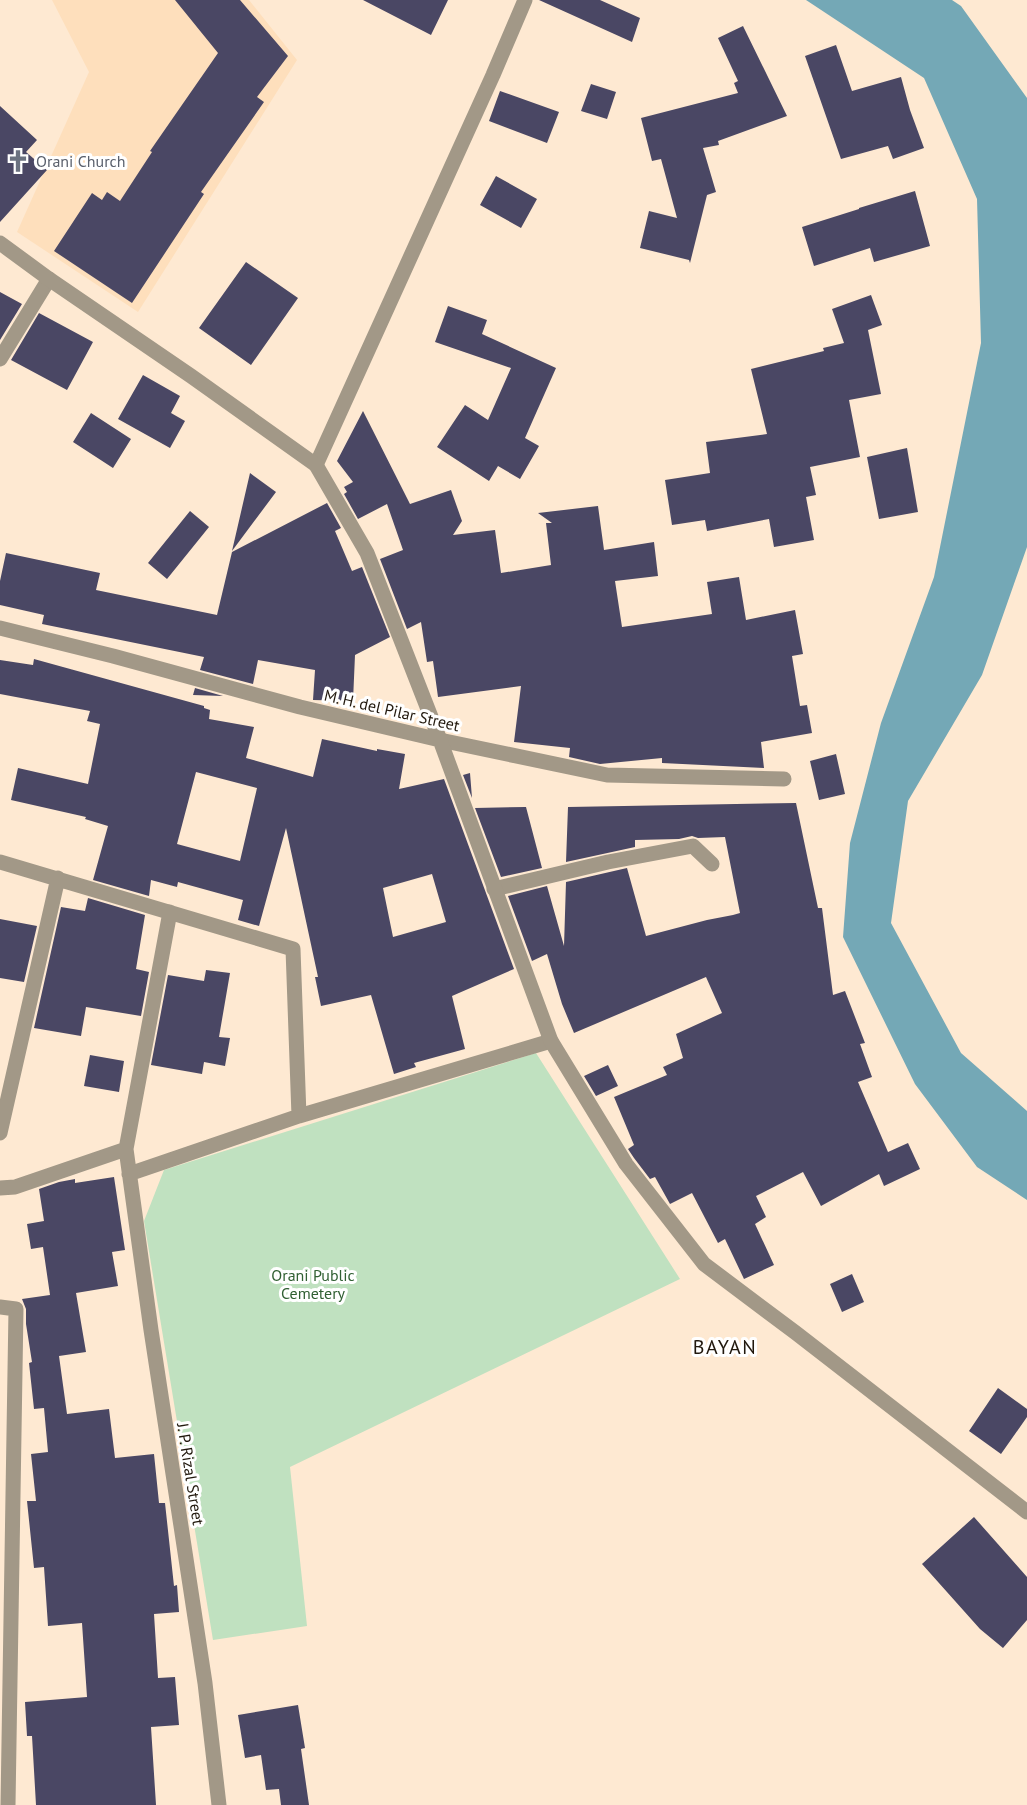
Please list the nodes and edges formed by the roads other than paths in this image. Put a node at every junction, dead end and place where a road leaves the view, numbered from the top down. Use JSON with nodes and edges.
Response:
{"nodes":[{"id":1,"x":525,"y":0,"type":"edge"},
{"id":2,"x":0,"y":243,"type":"edge"},
{"id":3,"x":49,"y":279,"type":"junction"},
{"id":4,"x":0,"y":359,"type":"edge"},
{"id":5,"x":316,"y":465,"type":"junction"},
{"id":6,"x":0,"y":628,"type":"edge"},
{"id":7,"x":440,"y":740,"type":"junction"},
{"id":8,"x":784,"y":779,"type":"dead end"},
{"id":9,"x":0,"y":862,"type":"edge"},
{"id":10,"x":712,"y":864,"type":"dead end"},
{"id":11,"x":58,"y":879,"type":"junction"},
{"id":12,"x":494,"y":889,"type":"junction"},
{"id":13,"x":170,"y":912,"type":"junction"},
{"id":14,"x":551,"y":1041,"type":"junction"},
{"id":15,"x":299,"y":1116,"type":"junction"},
{"id":16,"x":0,"y":1133,"type":"edge"},
{"id":17,"x":126,"y":1149,"type":"junction"},
{"id":18,"x":129,"y":1174,"type":"junction"},
{"id":19,"x":0,"y":1188,"type":"edge"},
{"id":20,"x":0,"y":1307,"type":"edge"},
{"id":21,"x":1027,"y":1512,"type":"edge"},
{"id":22,"x":8,"y":1805,"type":"edge"},
{"id":23,"x":219,"y":1805,"type":"edge"}],
"edges":[{"from":1,"to":5,"type":"street"},
{"from":2,"to":3,"type":"street"},
{"from":3,"to":4,"type":"street"},
{"from":3,"to":5,"type":"street"},
{"from":5,"to":7,"type":"street"},
{"from":6,"to":7,"type":"street","name":"M. H. del Pilar Street"},
{"from":7,"to":8,"type":"street","name":"M. H. del Pilar Street"},
{"from":7,"to":12,"type":"street"},
{"from":9,"to":11,"type":"street"},
{"from":10,"to":12,"type":"street"},
{"from":11,"to":13,"type":"street"},
{"from":11,"to":16,"type":"street"},
{"from":12,"to":14,"type":"street"},
{"from":13,"to":15,"type":"street"},
{"from":13,"to":17,"type":"street","name":"J. P. Rizal Street"},
{"from":14,"to":15,"type":"street"},
{"from":14,"to":21,"type":"street"},
{"from":15,"to":18,"type":"street"},
{"from":17,"to":18,"type":"street","name":"J. P. Rizal Street"},
{"from":17,"to":19,"type":"street"},
{"from":18,"to":23,"type":"street","name":"J. P. Rizal Street"},
{"from":20,"to":22,"type":"street"}]}
